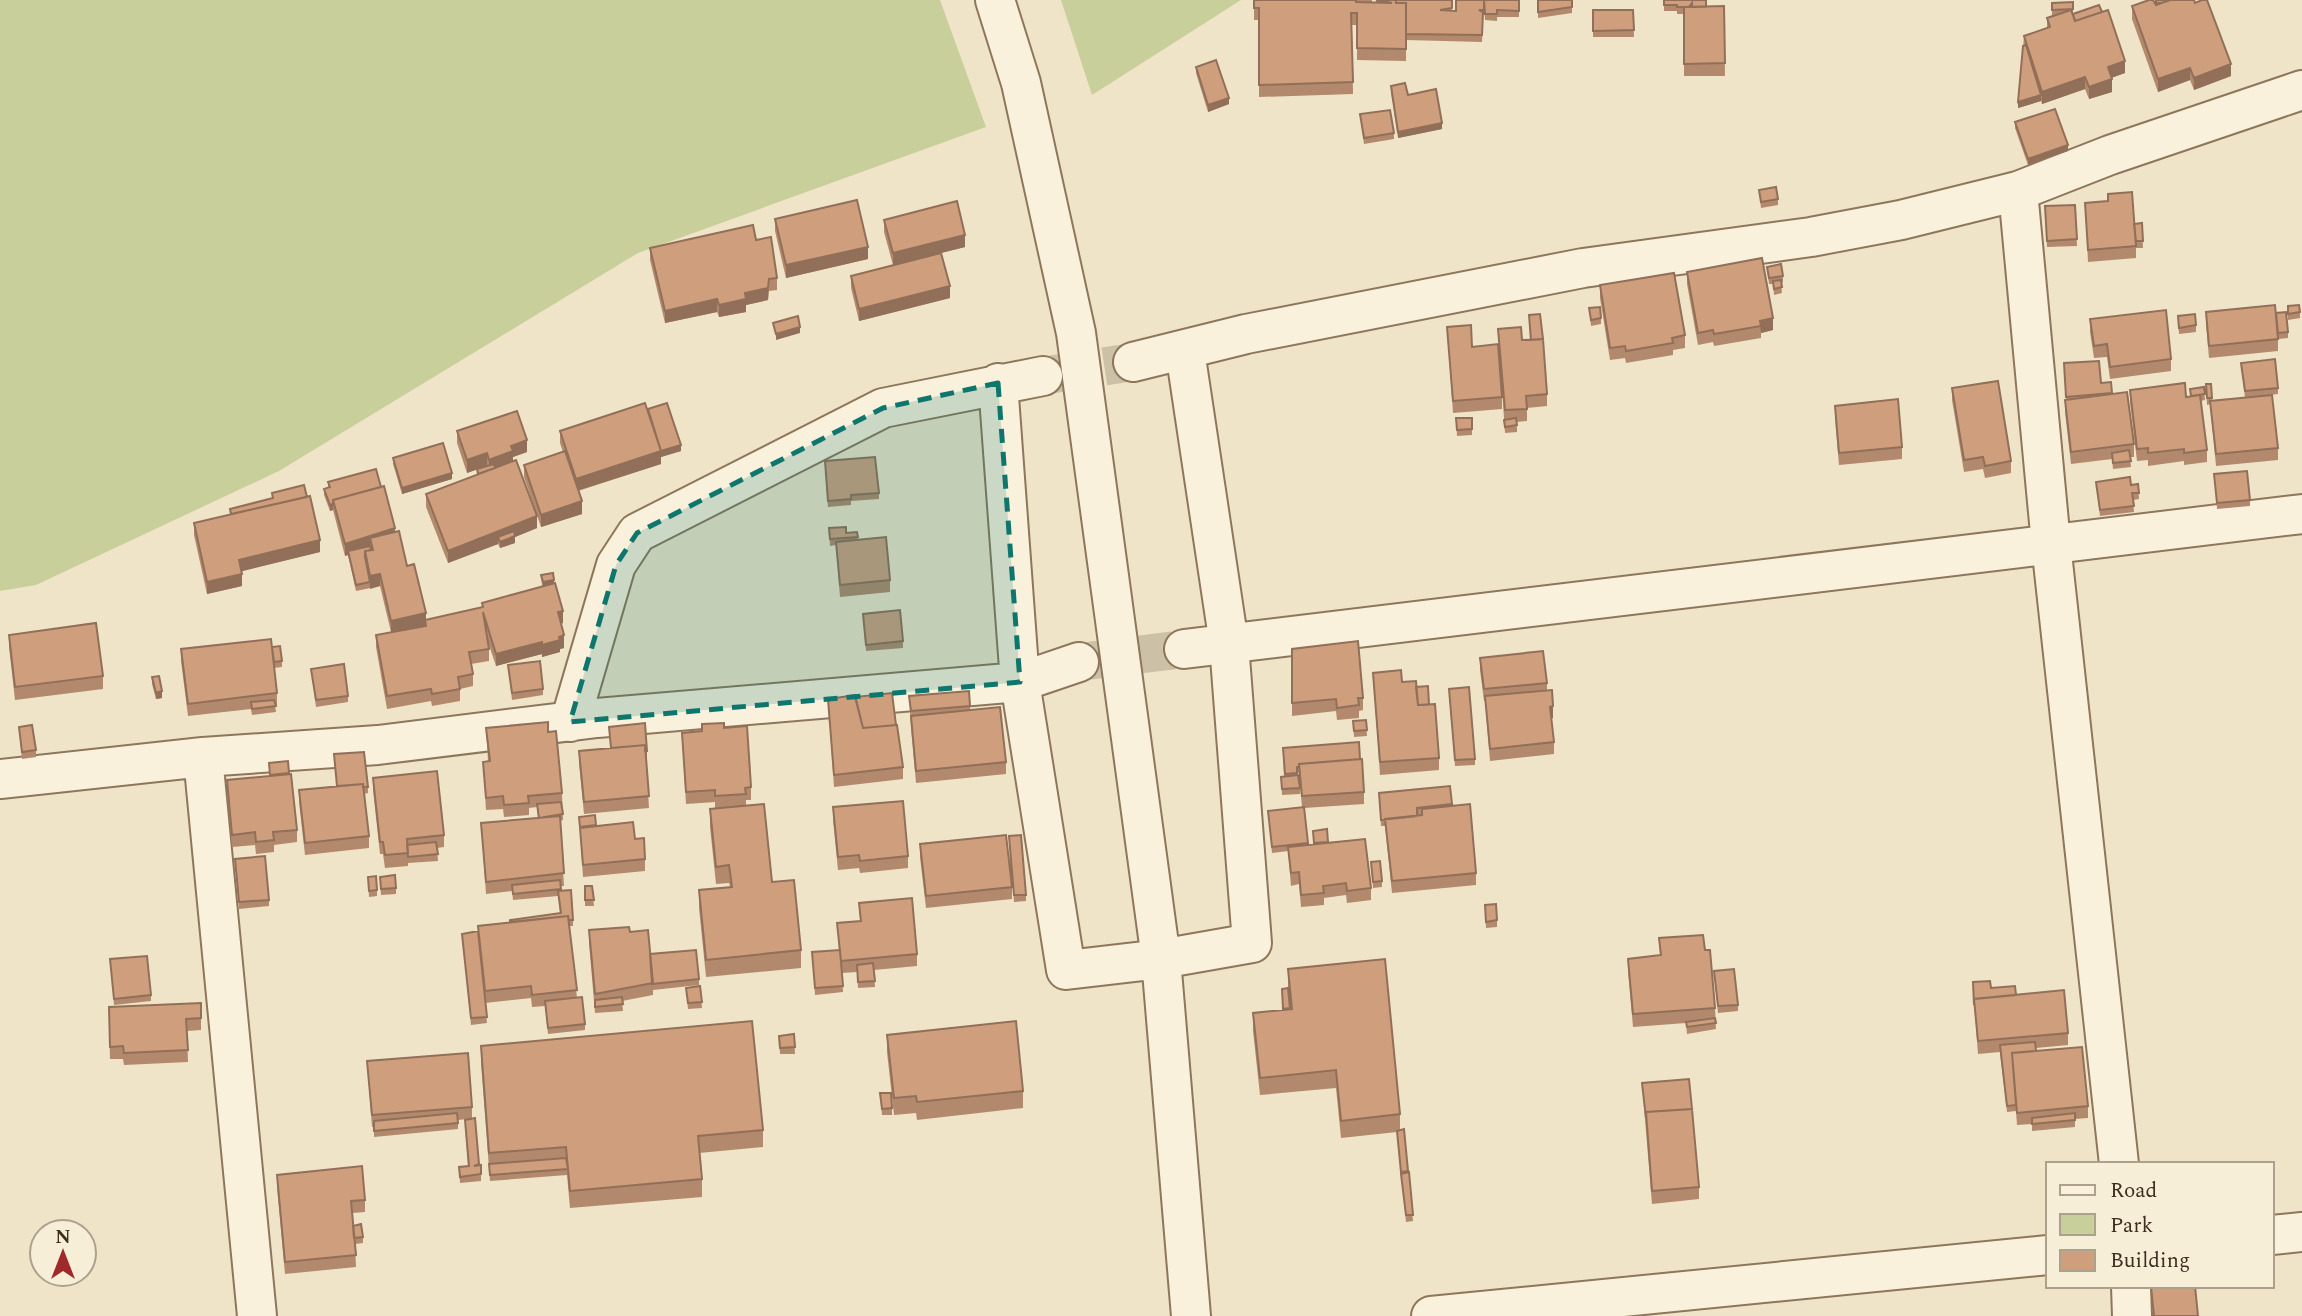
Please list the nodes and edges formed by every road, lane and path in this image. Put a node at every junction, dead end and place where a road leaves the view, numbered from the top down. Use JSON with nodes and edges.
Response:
{"nodes":[{"id":1,"x":995,"y":0,"type":"edge"},
{"id":2,"x":2302,"y":90,"type":"edge"},
{"id":3,"x":2018,"y":191,"type":"junction"},
{"id":4,"x":1185,"y":351,"type":"junction"},
{"id":5,"x":1133,"y":362,"type":"tunnel mouth"},
{"id":6,"x":1044,"y":376,"type":"tunnel mouth"},
{"id":7,"x":998,"y":383,"type":"junction"},
{"id":8,"x":2302,"y":514,"type":"edge"},
{"id":9,"x":2051,"y":544,"type":"junction"},
{"id":10,"x":1229,"y":644,"type":"junction"},
{"id":11,"x":1184,"y":649,"type":"tunnel mouth"},
{"id":12,"x":1079,"y":662,"type":"tunnel mouth"},
{"id":13,"x":1020,"y":682,"type":"junction"},
{"id":14,"x":570,"y":722,"type":"junction"},
{"id":15,"x":203,"y":757,"type":"junction"},
{"id":16,"x":0,"y":779,"type":"edge"},
{"id":17,"x":1161,"y":959,"type":"junction"},
{"id":18,"x":2119,"y":1162,"type":"edge"},
{"id":19,"x":2302,"y":1232,"type":"edge"},
{"id":20,"x":2274,"y":1235,"type":"edge"},
{"id":21,"x":2046,"y":1255,"type":"edge"},
{"id":22,"x":2131,"y":1288,"type":"edge"},
{"id":23,"x":257,"y":1316,"type":"edge"},
{"id":24,"x":1191,"y":1316,"type":"edge"},
{"id":25,"x":1431,"y":1316,"type":"edge"},
{"id":26,"x":2132,"y":1316,"type":"edge"}],
"edges":[{"from":1,"to":17,"type":"street"},
{"from":2,"to":3,"type":"street"},
{"from":3,"to":4,"type":"street"},
{"from":3,"to":9,"type":"street"},
{"from":4,"to":5,"type":"street"},
{"from":4,"to":10,"type":"street"},
{"from":6,"to":7,"type":"street"},
{"from":7,"to":13,"type":"street"},
{"from":7,"to":14,"type":"street"},
{"from":8,"to":9,"type":"street"},
{"from":9,"to":10,"type":"street"},
{"from":9,"to":18,"type":"street"},
{"from":10,"to":11,"type":"street"},
{"from":10,"to":17,"type":"street"},
{"from":12,"to":13,"type":"street"},
{"from":13,"to":14,"type":"street"},
{"from":13,"to":17,"type":"street"},
{"from":14,"to":15,"type":"street"},
{"from":15,"to":16,"type":"street"},
{"from":15,"to":23,"type":"street"},
{"from":17,"to":24,"type":"street"},
{"from":19,"to":20,"type":"street"},
{"from":21,"to":25,"type":"street"},
{"from":22,"to":26,"type":"street"}]}
